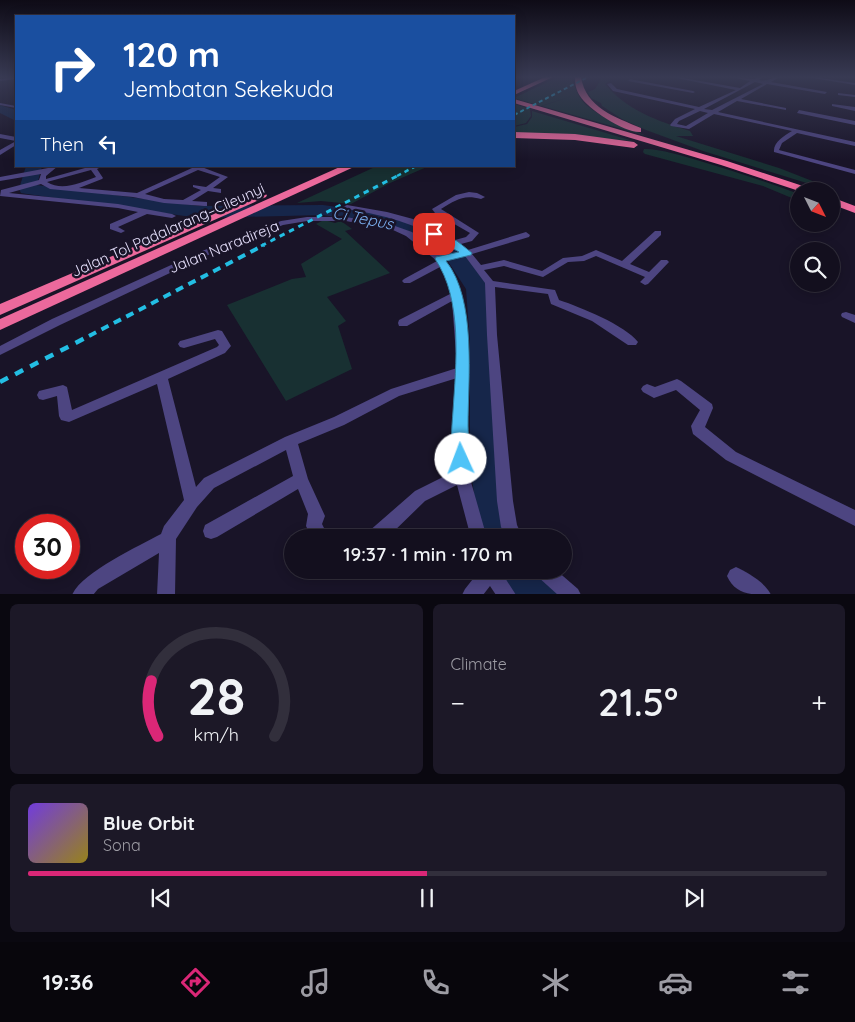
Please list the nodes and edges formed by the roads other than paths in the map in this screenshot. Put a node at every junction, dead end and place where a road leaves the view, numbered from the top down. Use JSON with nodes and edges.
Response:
{"nodes":[{"id":1,"x":536,"y":105,"type":"edge"},
{"id":2,"x":593,"y":105,"type":"edge"},
{"id":3,"x":678,"y":105,"type":"edge"},
{"id":4,"x":706,"y":105,"type":"edge"},
{"id":5,"x":726,"y":105,"type":"edge"},
{"id":6,"x":763,"y":105,"type":"edge"},
{"id":7,"x":834,"y":105,"type":"dead end"},
{"id":8,"x":855,"y":108,"type":"edge"},
{"id":9,"x":696,"y":109,"type":"junction"},
{"id":10,"x":784,"y":109,"type":"dead end"},
{"id":11,"x":799,"y":112,"type":"dead end"},
{"id":12,"x":711,"y":113,"type":"junction"},
{"id":13,"x":855,"y":123,"type":"edge"},
{"id":14,"x":795,"y":132,"type":"junction"},
{"id":15,"x":515,"y":135,"type":"edge"},
{"id":16,"x":0,"y":136,"type":"edge"},
{"id":17,"x":15,"y":142,"type":"edge"},
{"id":18,"x":15,"y":142,"type":"edge"},
{"id":19,"x":15,"y":143,"type":"edge"},
{"id":20,"x":855,"y":144,"type":"edge"},
{"id":21,"x":0,"y":146,"type":"edge"},
{"id":22,"x":0,"y":153,"type":"edge"},
{"id":23,"x":724,"y":163,"type":"junction"},
{"id":24,"x":96,"y":167,"type":"edge"},
{"id":25,"x":194,"y":167,"type":"edge"},
{"id":26,"x":326,"y":167,"type":"edge"},
{"id":27,"x":356,"y":167,"type":"edge"},
{"id":28,"x":50,"y":169,"type":"edge"},
{"id":29,"x":855,"y":172,"type":"edge"},
{"id":30,"x":0,"y":179,"type":"edge"},
{"id":31,"x":40,"y":182,"type":"junction"},
{"id":32,"x":790,"y":185,"type":"edge"},
{"id":33,"x":196,"y":186,"type":"dead end"},
{"id":34,"x":207,"y":189,"type":"junction"},
{"id":35,"x":67,"y":190,"type":"junction"},
{"id":36,"x":218,"y":191,"type":"dead end"},
{"id":37,"x":0,"y":194,"type":"edge"},
{"id":38,"x":137,"y":196,"type":"junction"},
{"id":39,"x":481,"y":197,"type":"dead end"},
{"id":40,"x":182,"y":203,"type":"junction"},
{"id":41,"x":121,"y":204,"type":"junction"},
{"id":42,"x":204,"y":204,"type":"dead end"},
{"id":43,"x":840,"y":204,"type":"edge"},
{"id":44,"x":347,"y":207,"type":"dead end"},
{"id":45,"x":855,"y":210,"type":"edge"},
{"id":46,"x":147,"y":211,"type":"junction"},
{"id":47,"x":172,"y":216,"type":"dead end"},
{"id":48,"x":212,"y":227,"type":"junction"},
{"id":49,"x":122,"y":231,"type":"dead end"},
{"id":50,"x":658,"y":233,"type":"dead end"},
{"id":51,"x":526,"y":235,"type":"dead end"},
{"id":52,"x":454,"y":243,"type":"junction"},
{"id":53,"x":466,"y":253,"type":"junction"},
{"id":54,"x":444,"y":259,"type":"junction"},
{"id":55,"x":664,"y":262,"type":"dead end"},
{"id":56,"x":624,"y":264,"type":"junction"},
{"id":57,"x":478,"y":268,"type":"junction"},
{"id":58,"x":407,"y":281,"type":"dead end"},
{"id":59,"x":490,"y":283,"type":"junction"},
{"id":60,"x":457,"y":294,"type":"junction"},
{"id":61,"x":0,"y":310,"type":"edge"},
{"id":62,"x":403,"y":323,"type":"dead end"},
{"id":63,"x":0,"y":325,"type":"edge"},
{"id":64,"x":632,"y":342,"type":"dead end"},
{"id":65,"x":184,"y":344,"type":"dead end"},
{"id":66,"x":0,"y":351,"type":"edge"},
{"id":67,"x":463,"y":372,"type":"junction"},
{"id":68,"x":161,"y":378,"type":"junction"},
{"id":69,"x":647,"y":389,"type":"dead end"},
{"id":70,"x":43,"y":395,"type":"dead end"},
{"id":71,"x":290,"y":441,"type":"junction"},
{"id":72,"x":462,"y":475,"type":"junction"},
{"id":73,"x":301,"y":479,"type":"junction"},
{"id":74,"x":192,"y":502,"type":"junction"},
{"id":75,"x":855,"y":518,"type":"edge"},
{"id":76,"x":316,"y":529,"type":"edge"},
{"id":77,"x":384,"y":529,"type":"edge"},
{"id":78,"x":477,"y":529,"type":"edge"},
{"id":79,"x":510,"y":529,"type":"edge"},
{"id":80,"x":211,"y":531,"type":"dead end"},
{"id":81,"x":168,"y":539,"type":"junction"},
{"id":82,"x":736,"y":576,"type":"dead end"},
{"id":83,"x":483,"y":579,"type":"edge"},
{"id":84,"x":495,"y":579,"type":"edge"},
{"id":85,"x":554,"y":579,"type":"edge"},
{"id":86,"x":81,"y":594,"type":"edge"},
{"id":87,"x":166,"y":594,"type":"edge"},
{"id":88,"x":471,"y":594,"type":"edge"},
{"id":89,"x":507,"y":594,"type":"edge"},
{"id":90,"x":572,"y":594,"type":"edge"},
{"id":91,"x":762,"y":594,"type":"edge"}],
"edges":[{"from":1,"to":23,"type":"highway"},
{"from":2,"to":23,"type":"highway"},
{"from":3,"to":9,"type":"street"},
{"from":4,"to":9,"type":"street"},
{"from":5,"to":12,"type":"street"},
{"from":6,"to":10,"type":"street"},
{"from":7,"to":8,"type":"street"},
{"from":9,"to":12,"type":"street"},
{"from":9,"to":12,"type":"street"},
{"from":11,"to":13,"type":"street"},
{"from":12,"to":14,"type":"street"},
{"from":14,"to":20,"type":"street"},
{"from":14,"to":29,"type":"street"},
{"from":15,"to":23,"type":"highway"},
{"from":16,"to":17,"type":"street"},
{"from":18,"to":21,"type":"street"},
{"from":19,"to":22,"type":"street"},
{"from":23,"to":32,"type":"highway"},
{"from":24,"to":31,"type":"street"},
{"from":24,"to":35,"type":"street"},
{"from":25,"to":34,"type":"street"},
{"from":25,"to":38,"type":"street"},
{"from":26,"to":48,"type":"highway","name":"Jalan Tol Padalarang–Cileunyi"},
{"from":27,"to":48,"type":"highway"},
{"from":28,"to":30,"type":"street"},
{"from":28,"to":31,"type":"street"},
{"from":31,"to":35,"type":"street"},
{"from":31,"to":37,"type":"street"},
{"from":33,"to":34,"type":"street"},
{"from":34,"to":36,"type":"street"},
{"from":34,"to":40,"type":"street"},
{"from":35,"to":38,"type":"street"},
{"from":37,"to":41,"type":"street"},
{"from":38,"to":40,"type":"street"},
{"from":38,"to":41,"type":"street"},
{"from":39,"to":52,"type":"street"},
{"from":40,"to":42,"type":"street"},
{"from":41,"to":46,"type":"street"},
{"from":43,"to":45,"type":"highway"},
{"from":44,"to":52,"type":"street"},
{"from":46,"to":47,"type":"street"},
{"from":46,"to":49,"type":"street"},
{"from":48,"to":61,"type":"highway","name":"Jalan Tol Padalarang–Cileunyi"},
{"from":48,"to":63,"type":"highway","name":"Jalan Tol Padalarang–Cileunyi"},
{"from":50,"to":56,"type":"street"},
{"from":51,"to":53,"type":"street"},
{"from":52,"to":53,"type":"street"},
{"from":53,"to":54,"type":"street"},
{"from":53,"to":57,"type":"street"},
{"from":54,"to":58,"type":"street"},
{"from":54,"to":60,"type":"street","name":"Jalan Naradireja"},
{"from":54,"to":66,"type":"street","name":"Jalan Naradireja"},
{"from":55,"to":56,"type":"street"},
{"from":56,"to":57,"type":"street"},
{"from":57,"to":59,"type":"street"},
{"from":59,"to":64,"type":"street"},
{"from":59,"to":79,"type":"street"},
{"from":60,"to":62,"type":"street"},
{"from":60,"to":67,"type":"street","name":"Jalan Naradireja"},
{"from":65,"to":68,"type":"street"},
{"from":67,"to":71,"type":"street"},
{"from":67,"to":72,"type":"street","name":"Jalan Naradireja"},
{"from":68,"to":70,"type":"street"},
{"from":68,"to":74,"type":"street"},
{"from":69,"to":75,"type":"street"},
{"from":71,"to":73,"type":"street"},
{"from":71,"to":74,"type":"street"},
{"from":72,"to":77,"type":"street"},
{"from":72,"to":78,"type":"street","name":"Jalan Naradireja"},
{"from":73,"to":76,"type":"street"},
{"from":73,"to":80,"type":"street"},
{"from":74,"to":81,"type":"street"},
{"from":81,"to":86,"type":"street"},
{"from":81,"to":87,"type":"street"},
{"from":82,"to":91,"type":"street"},
{"from":83,"to":88,"type":"street"},
{"from":84,"to":89,"type":"street"},
{"from":85,"to":90,"type":"street"}]}
